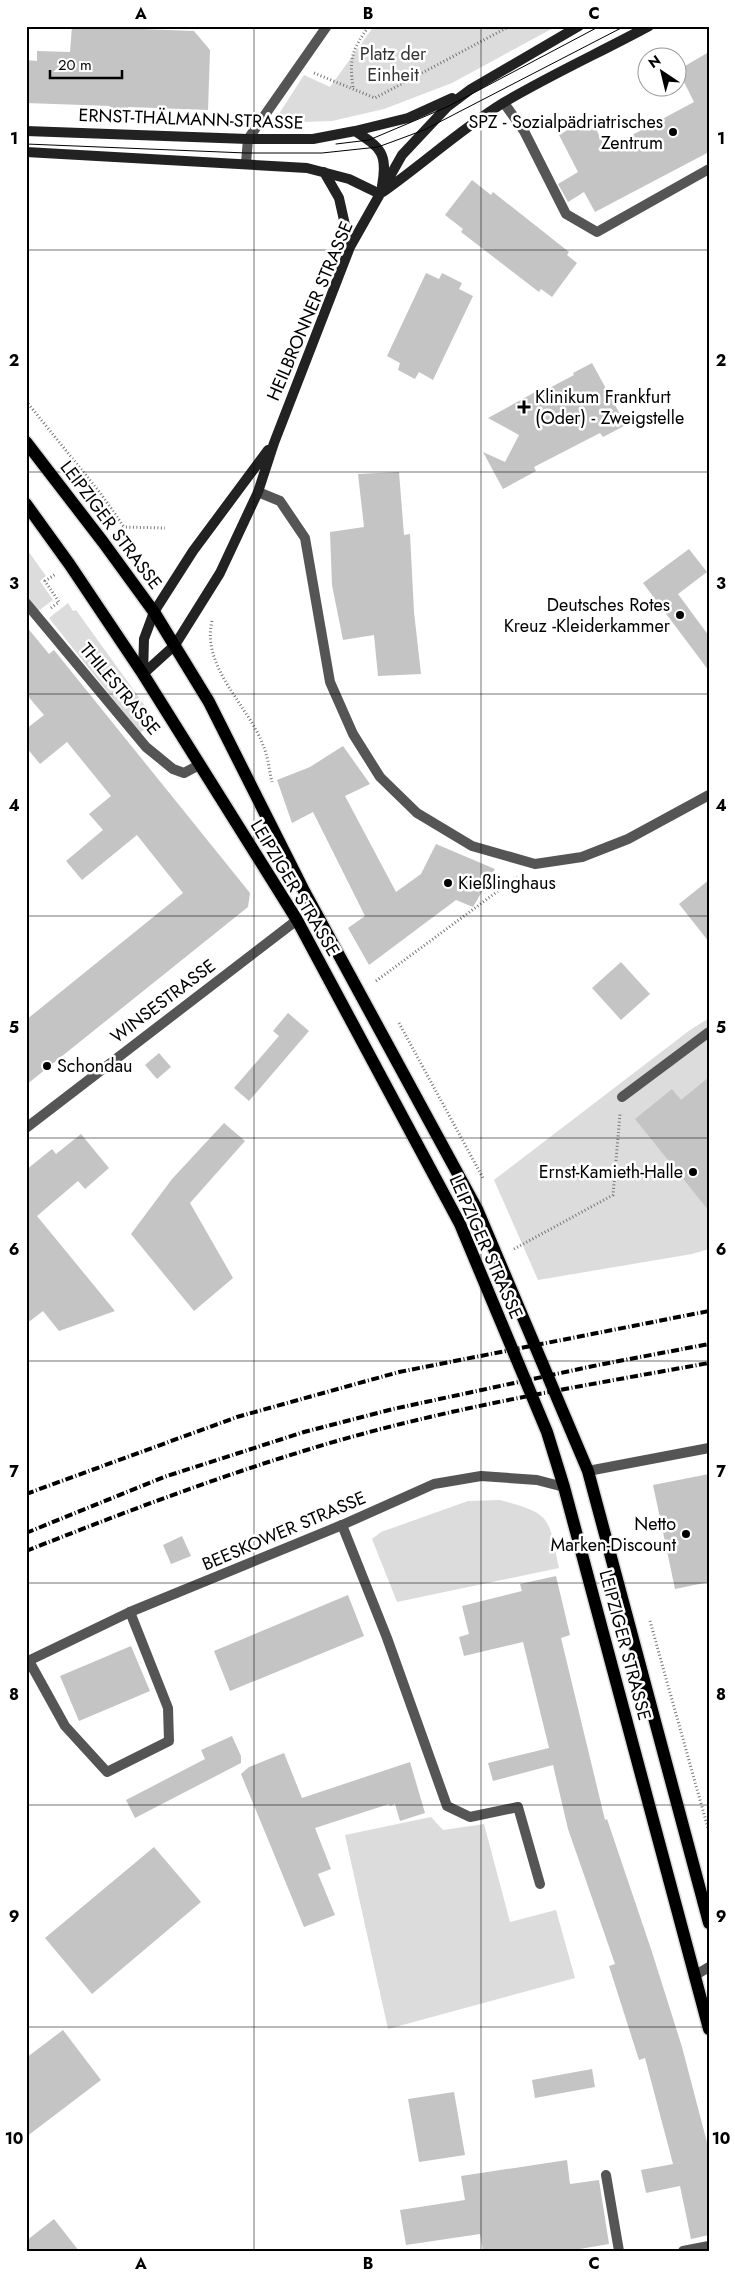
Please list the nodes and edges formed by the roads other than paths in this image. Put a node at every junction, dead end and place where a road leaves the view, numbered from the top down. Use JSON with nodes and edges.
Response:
{"nodes":[{"id":1,"x":327,"y":26,"type":"edge"},
{"id":2,"x":579,"y":26,"type":"edge"},
{"id":3,"x":649,"y":26,"type":"edge"},
{"id":4,"x":471,"y":89,"type":"junction"},
{"id":5,"x":504,"y":103,"type":"junction"},
{"id":6,"x":26,"y":131,"type":"edge"},
{"id":7,"x":355,"y":131,"type":"junction"},
{"id":8,"x":248,"y":140,"type":"junction"},
{"id":9,"x":26,"y":152,"type":"edge"},
{"id":10,"x":246,"y":163,"type":"junction"},
{"id":11,"x":709,"y":169,"type":"edge"},
{"id":12,"x":324,"y":172,"type":"junction"},
{"id":13,"x":380,"y":194,"type":"junction"},
{"id":14,"x":350,"y":247,"type":"junction"},
{"id":15,"x":26,"y":442,"type":"edge"},
{"id":16,"x":274,"y":443,"type":"junction"},
{"id":17,"x":258,"y":492,"type":"junction"},
{"id":18,"x":26,"y":504,"type":"edge"},
{"id":19,"x":26,"y":603,"type":"edge"},
{"id":20,"x":154,"y":612,"type":"junction"},
{"id":21,"x":175,"y":645,"type":"junction"},
{"id":22,"x":143,"y":674,"type":"junction"},
{"id":23,"x":200,"y":765,"type":"junction"},
{"id":24,"x":709,"y":795,"type":"edge"},
{"id":25,"x":297,"y":920,"type":"junction"},
{"id":26,"x":709,"y":1032,"type":"edge"},
{"id":27,"x":622,"y":1097,"type":"road end"},
{"id":28,"x":26,"y":1128,"type":"edge"},
{"id":29,"x":709,"y":1448,"type":"edge"},
{"id":30,"x":588,"y":1471,"type":"junction"},
{"id":31,"x":564,"y":1487,"type":"junction"},
{"id":32,"x":342,"y":1525,"type":"junction"},
{"id":33,"x":130,"y":1612,"type":"junction"},
{"id":34,"x":28,"y":1661,"type":"edge"},
{"id":35,"x":540,"y":1884,"type":"dead end"},
{"id":36,"x":709,"y":1923,"type":"edge"},
{"id":37,"x":709,"y":1967,"type":"edge"},
{"id":38,"x":694,"y":1976,"type":"junction"},
{"id":39,"x":709,"y":2029,"type":"edge"},
{"id":40,"x":606,"y":2175,"type":"dead end"},
{"id":41,"x":709,"y":2246,"type":"edge"},
{"id":42,"x":619,"y":2251,"type":"edge"},
{"id":43,"x":683,"y":2251,"type":"edge"}],
"edges":[{"from":1,"to":8,"type":"street"},
{"from":2,"to":4,"type":"street","name":"HEILBRONNER STRASSE"},
{"from":3,"to":5,"type":"street","name":"HEILBRONNER STRASSE"},
{"from":4,"to":7,"type":"street","name":"ERNST-THÄLMANN-STRASSE"},
{"from":4,"to":13,"type":"street","name":"HEILBRONNER STRASSE"},
{"from":5,"to":11,"type":"street"},
{"from":5,"to":13,"type":"street","name":"HEILBRONNER STRASSE"},
{"from":6,"to":8,"type":"street","name":"ERNST-THÄLMANN-STRASSE"},
{"from":7,"to":8,"type":"street","name":"ERNST-THÄLMANN-STRASSE"},
{"from":7,"to":13,"type":"street"},
{"from":8,"to":10,"type":"street"},
{"from":9,"to":10,"type":"street"},
{"from":10,"to":12,"type":"street"},
{"from":12,"to":13,"type":"street"},
{"from":12,"to":14,"type":"street"},
{"from":13,"to":14,"type":"street","name":"HEILBRONNER STRASSE"},
{"from":14,"to":16,"type":"street","name":"HEILBRONNER STRASSE"},
{"from":15,"to":20,"type":"main road","name":"LEIPZIGER STRASSE"},
{"from":16,"to":17,"type":"street","name":"HEILBRONNER STRASSE"},
{"from":16,"to":20,"type":"street","name":"HEILBRONNER STRASSE"},
{"from":17,"to":21,"type":"street","name":"HEILBRONNER STRASSE"},
{"from":17,"to":24,"type":"street"},
{"from":18,"to":22,"type":"main road","name":"LEIPZIGER STRASSE"},
{"from":19,"to":23,"type":"street","name":"THILESTRASSE"},
{"from":20,"to":21,"type":"main road","name":"LEIPZIGER STRASSE"},
{"from":20,"to":22,"type":"street","name":"HEILBRONNER STRASSE"},
{"from":21,"to":22,"type":"street","name":"HEILBRONNER STRASSE"},
{"from":21,"to":30,"type":"main road","name":"LEIPZIGER STRASSE"},
{"from":22,"to":23,"type":"main road","name":"LEIPZIGER STRASSE"},
{"from":23,"to":25,"type":"main road","name":"LEIPZIGER STRASSE"},
{"from":25,"to":28,"type":"street","name":"WINSESTRASSE"},
{"from":25,"to":31,"type":"main road","name":"LEIPZIGER STRASSE"},
{"from":26,"to":27,"type":"street"},
{"from":29,"to":30,"type":"street"},
{"from":30,"to":36,"type":"main road","name":"LEIPZIGER STRASSE"},
{"from":31,"to":32,"type":"street","name":"BEESKOWER STRASSE"},
{"from":31,"to":38,"type":"main road","name":"LEIPZIGER STRASSE"},
{"from":32,"to":33,"type":"street","name":"BEESKOWER STRASSE"},
{"from":32,"to":35,"type":"street"},
{"from":33,"to":34,"type":"street","name":"BEESKOWER STRASSE"},
{"from":33,"to":34,"type":"street"},
{"from":37,"to":38,"type":"street"},
{"from":38,"to":39,"type":"main road","name":"LEIPZIGER STRASSE"},
{"from":40,"to":42,"type":"street"},
{"from":41,"to":43,"type":"street"}]}
